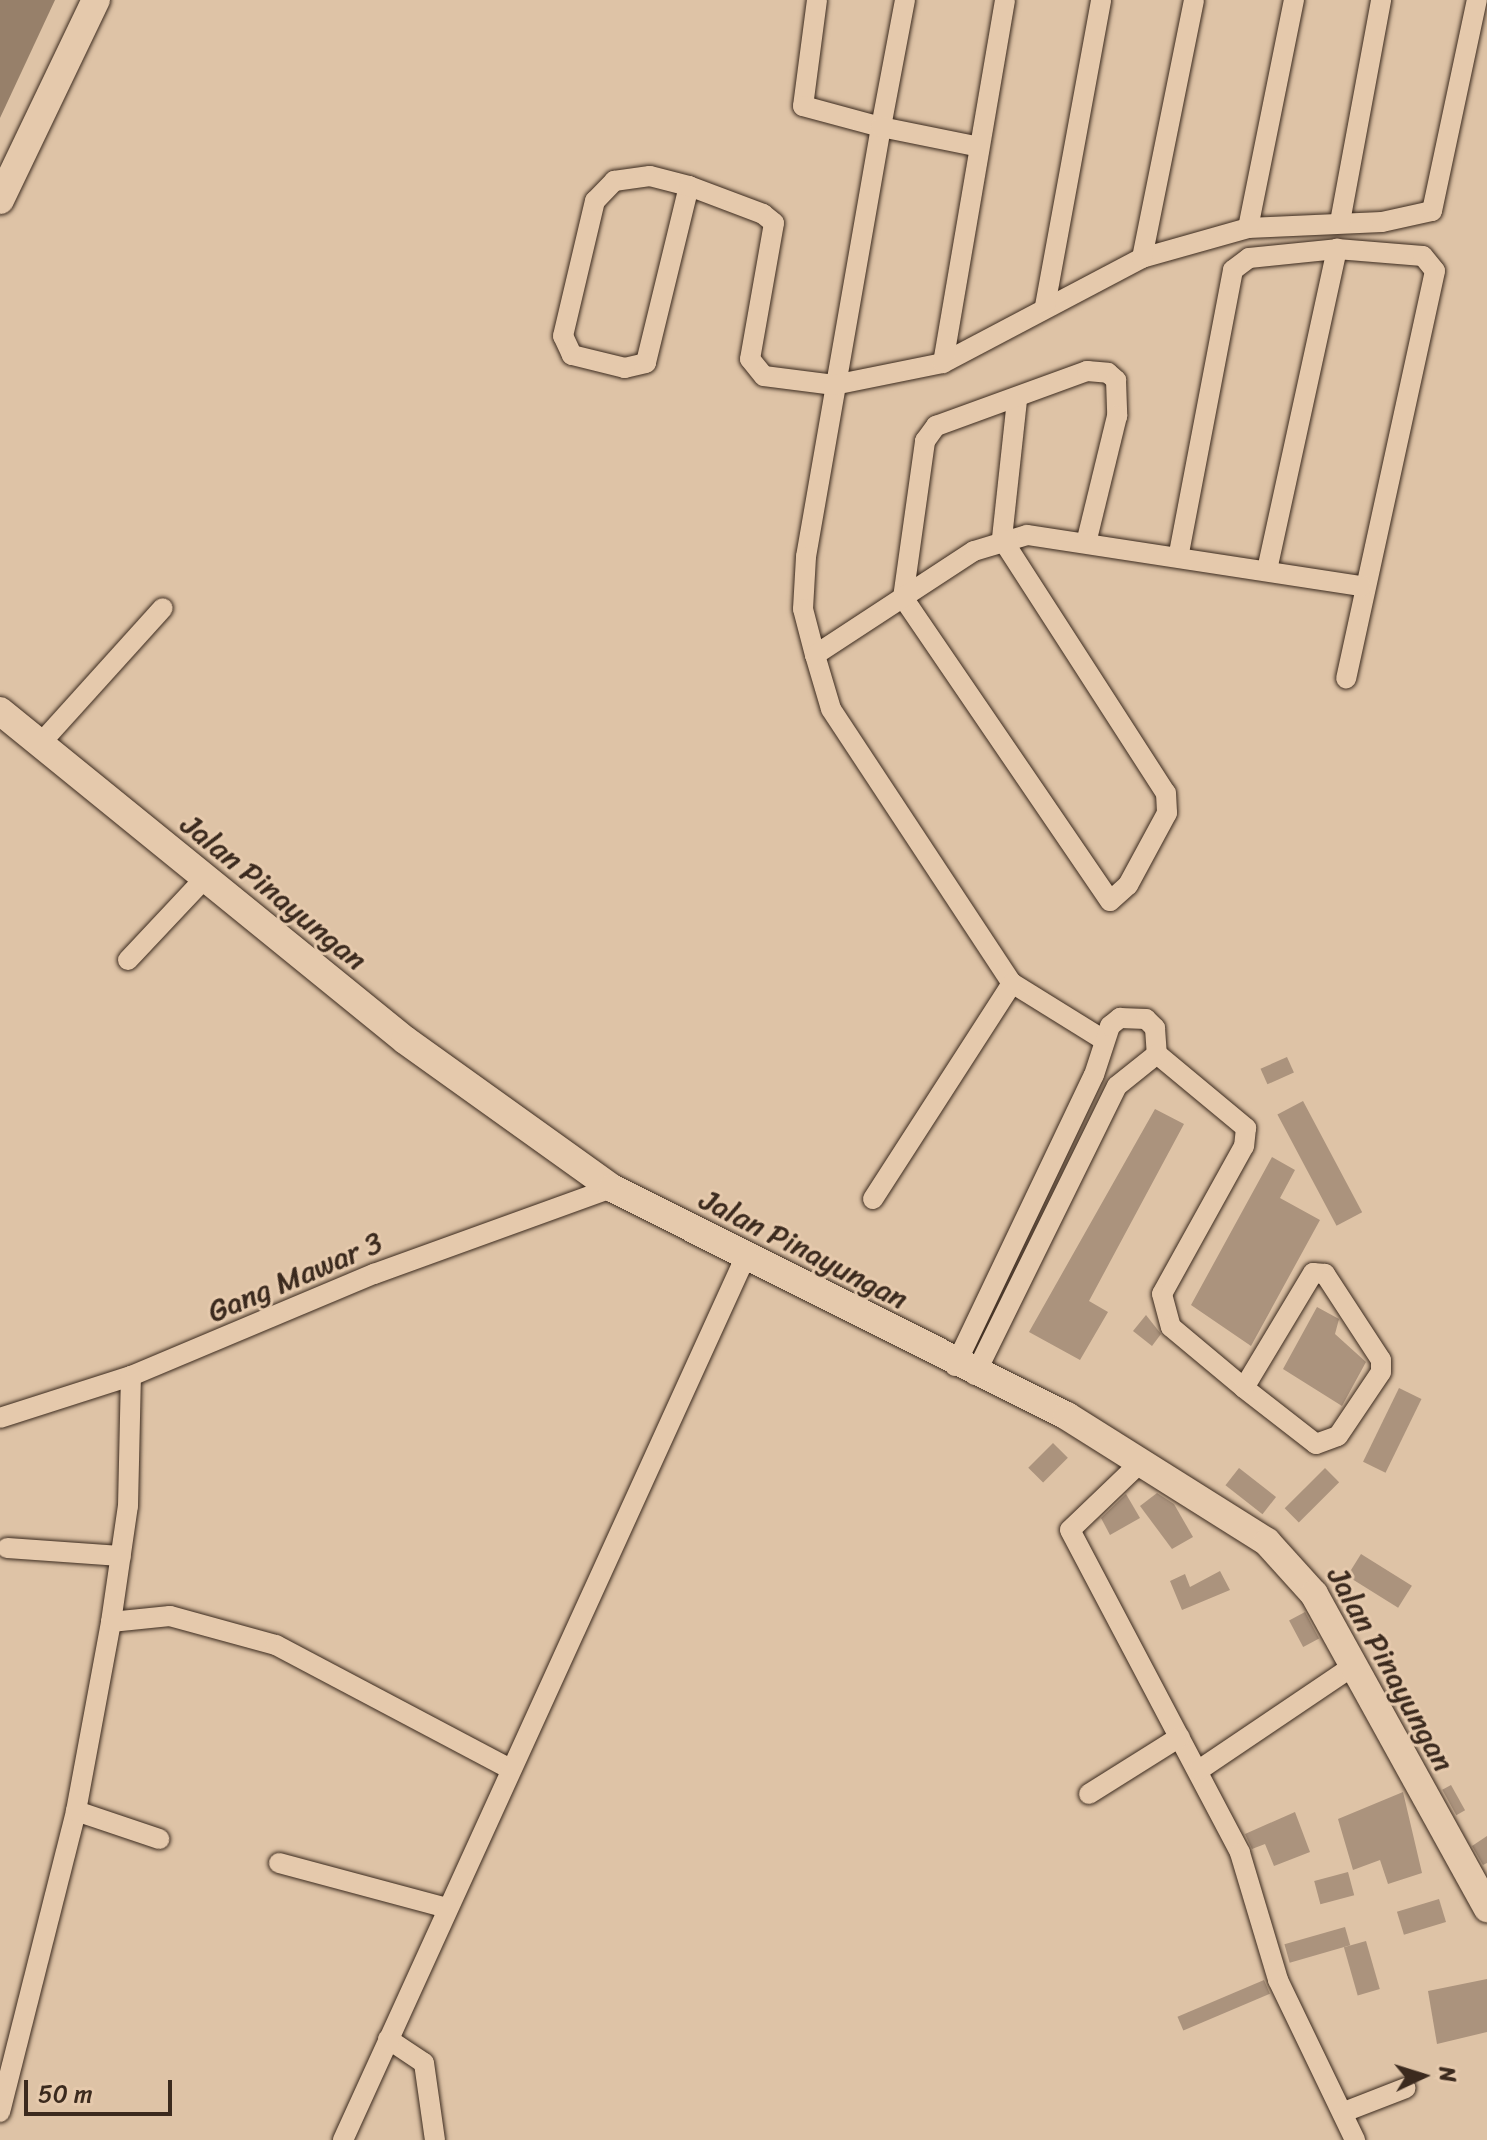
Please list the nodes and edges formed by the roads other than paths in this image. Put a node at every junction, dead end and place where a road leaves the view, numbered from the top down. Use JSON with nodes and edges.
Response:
{"nodes":[{"id":1,"x":96,"y":0,"type":"edge"},
{"id":2,"x":817,"y":0,"type":"edge"},
{"id":3,"x":905,"y":0,"type":"edge"},
{"id":4,"x":1005,"y":0,"type":"edge"},
{"id":5,"x":1101,"y":0,"type":"edge"},
{"id":6,"x":1194,"y":0,"type":"edge"},
{"id":7,"x":1294,"y":0,"type":"edge"},
{"id":8,"x":1381,"y":0,"type":"edge"},
{"id":9,"x":1477,"y":0,"type":"edge"},
{"id":10,"x":881,"y":127,"type":"junction"},
{"id":11,"x":975,"y":146,"type":"junction"},
{"id":12,"x":689,"y":186,"type":"junction"},
{"id":13,"x":0,"y":200,"type":"edge"},
{"id":14,"x":1340,"y":222,"type":"junction"},
{"id":15,"x":1248,"y":228,"type":"junction"},
{"id":16,"x":1337,"y":249,"type":"junction"},
{"id":17,"x":1142,"y":258,"type":"junction"},
{"id":18,"x":1045,"y":306,"type":"junction"},
{"id":19,"x":943,"y":363,"type":"junction"},
{"id":20,"x":834,"y":385,"type":"junction"},
{"id":21,"x":1017,"y":400,"type":"junction"},
{"id":22,"x":1002,"y":539,"type":"junction"},
{"id":23,"x":1087,"y":539,"type":"junction"},
{"id":24,"x":1179,"y":553,"type":"junction"},
{"id":25,"x":1267,"y":570,"type":"junction"},
{"id":26,"x":1361,"y":586,"type":"junction"},
{"id":27,"x":903,"y":598,"type":"junction"},
{"id":28,"x":163,"y":608,"type":"dead end"},
{"id":29,"x":815,"y":655,"type":"junction"},
{"id":30,"x":1346,"y":678,"type":"dead end"},
{"id":31,"x":0,"y":711,"type":"edge"},
{"id":32,"x":40,"y":744,"type":"junction"},
{"id":33,"x":203,"y":880,"type":"junction"},
{"id":34,"x":128,"y":960,"type":"dead end"},
{"id":35,"x":1012,"y":983,"type":"junction"},
{"id":36,"x":1104,"y":1040,"type":"junction"},
{"id":37,"x":1157,"y":1054,"type":"junction"},
{"id":38,"x":1088,"y":1088,"type":"junction"},
{"id":39,"x":1109,"y":1099,"type":"junction"},
{"id":40,"x":612,"y":1188,"type":"junction"},
{"id":41,"x":873,"y":1199,"type":"dead end"},
{"id":42,"x":745,"y":1258,"type":"junction"},
{"id":43,"x":965,"y":1370,"type":"junction"},
{"id":44,"x":131,"y":1376,"type":"junction"},
{"id":45,"x":1244,"y":1388,"type":"junction"},
{"id":46,"x":0,"y":1418,"type":"edge"},
{"id":47,"x":1141,"y":1462,"type":"junction"},
{"id":48,"x":7,"y":1548,"type":"dead end"},
{"id":49,"x":121,"y":1556,"type":"junction"},
{"id":50,"x":111,"y":1622,"type":"junction"},
{"id":51,"x":1350,"y":1668,"type":"junction"},
{"id":52,"x":1180,"y":1737,"type":"junction"},
{"id":53,"x":510,"y":1769,"type":"junction"},
{"id":54,"x":1199,"y":1770,"type":"junction"},
{"id":55,"x":1089,"y":1794,"type":"dead end"},
{"id":56,"x":76,"y":1811,"type":"junction"},
{"id":57,"x":159,"y":1839,"type":"dead end"},
{"id":58,"x":279,"y":1863,"type":"dead end"},
{"id":59,"x":447,"y":1908,"type":"junction"},
{"id":60,"x":1487,"y":1908,"type":"edge"},
{"id":61,"x":388,"y":2039,"type":"junction"},
{"id":62,"x":1406,"y":2088,"type":"dead end"},
{"id":63,"x":0,"y":2112,"type":"edge"},
{"id":64,"x":1344,"y":2112,"type":"junction"},
{"id":65,"x":343,"y":2140,"type":"edge"},
{"id":66,"x":435,"y":2140,"type":"edge"},
{"id":67,"x":1355,"y":2140,"type":"edge"}],
"edges":[{"from":1,"to":13,"type":"main road"},
{"from":2,"to":10,"type":"street"},
{"from":3,"to":10,"type":"street"},
{"from":4,"to":11,"type":"street"},
{"from":5,"to":18,"type":"street"},
{"from":6,"to":17,"type":"street"},
{"from":7,"to":15,"type":"street"},
{"from":8,"to":14,"type":"street"},
{"from":9,"to":14,"type":"street"},
{"from":10,"to":11,"type":"street"},
{"from":10,"to":20,"type":"street"},
{"from":11,"to":19,"type":"street"},
{"from":12,"to":12,"type":"street"},
{"from":12,"to":20,"type":"street"},
{"from":14,"to":15,"type":"street"},
{"from":15,"to":17,"type":"street"},
{"from":16,"to":24,"type":"street"},
{"from":16,"to":25,"type":"street"},
{"from":16,"to":26,"type":"street"},
{"from":17,"to":18,"type":"street"},
{"from":18,"to":19,"type":"street"},
{"from":19,"to":20,"type":"street"},
{"from":20,"to":29,"type":"street"},
{"from":21,"to":22,"type":"street"},
{"from":21,"to":23,"type":"street"},
{"from":21,"to":27,"type":"street"},
{"from":22,"to":23,"type":"street"},
{"from":22,"to":27,"type":"street"},
{"from":22,"to":27,"type":"street"},
{"from":23,"to":24,"type":"street"},
{"from":24,"to":25,"type":"street"},
{"from":25,"to":26,"type":"street"},
{"from":26,"to":30,"type":"street"},
{"from":27,"to":29,"type":"street"},
{"from":28,"to":32,"type":"street"},
{"from":29,"to":35,"type":"street"},
{"from":31,"to":32,"type":"main road","name":"Jalan Pinayungan"},
{"from":32,"to":33,"type":"main road","name":"Jalan Pinayungan"},
{"from":33,"to":34,"type":"street"},
{"from":33,"to":40,"type":"main road","name":"Jalan Pinayungan"},
{"from":35,"to":36,"type":"street"},
{"from":35,"to":41,"type":"street"},
{"from":36,"to":37,"type":"street"},
{"from":36,"to":38,"type":"street"},
{"from":37,"to":39,"type":"street"},
{"from":37,"to":45,"type":"street"},
{"from":38,"to":39,"type":"street"},
{"from":38,"to":43,"type":"street"},
{"from":39,"to":43,"type":"street"},
{"from":40,"to":42,"type":"main road","name":"Jalan Pinayungan"},
{"from":40,"to":44,"type":"street","name":"Gang Mawar 3"},
{"from":42,"to":43,"type":"main road","name":"Jalan Pinayungan"},
{"from":42,"to":53,"type":"street"},
{"from":43,"to":47,"type":"main road","name":"Jalan Pinayungan"},
{"from":44,"to":46,"type":"street","name":"Gang Mawar 3"},
{"from":44,"to":49,"type":"street"},
{"from":45,"to":45,"type":"street"},
{"from":47,"to":51,"type":"main road","name":"Jalan Pinayungan"},
{"from":47,"to":52,"type":"street"},
{"from":48,"to":49,"type":"street"},
{"from":49,"to":50,"type":"street"},
{"from":50,"to":53,"type":"street"},
{"from":50,"to":56,"type":"street"},
{"from":51,"to":54,"type":"street"},
{"from":51,"to":60,"type":"main road","name":"Jalan Pinayungan"},
{"from":52,"to":54,"type":"street"},
{"from":52,"to":55,"type":"street"},
{"from":53,"to":59,"type":"street"},
{"from":54,"to":64,"type":"street"},
{"from":56,"to":57,"type":"street"},
{"from":56,"to":63,"type":"street"},
{"from":58,"to":59,"type":"street"},
{"from":59,"to":61,"type":"street"},
{"from":61,"to":65,"type":"street"},
{"from":61,"to":66,"type":"street"},
{"from":62,"to":64,"type":"street"},
{"from":64,"to":67,"type":"street"}]}
